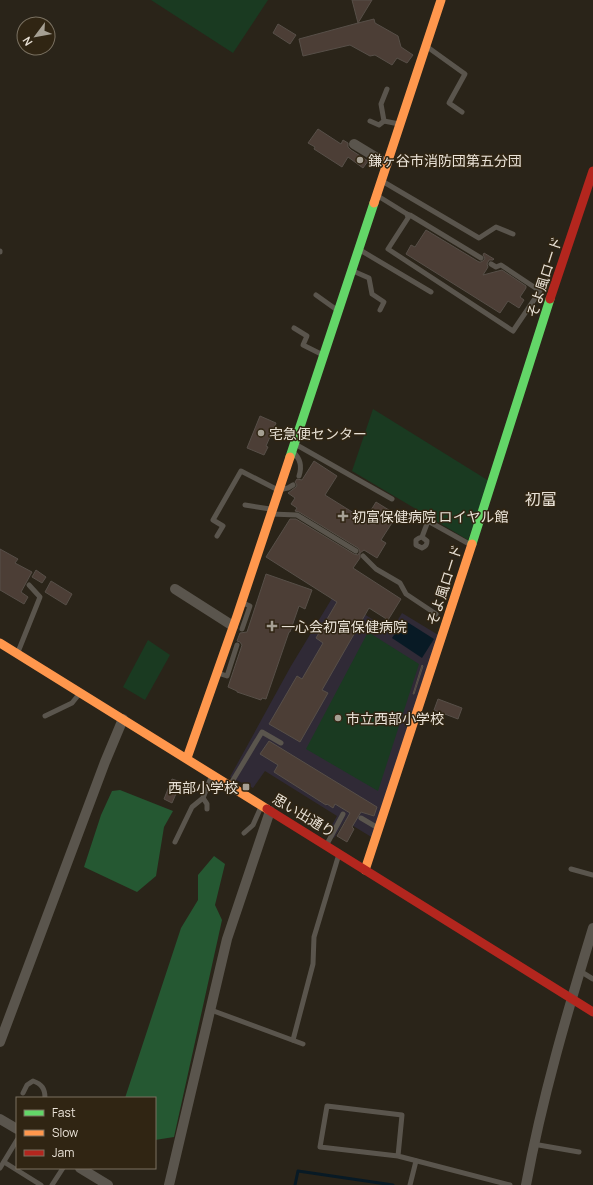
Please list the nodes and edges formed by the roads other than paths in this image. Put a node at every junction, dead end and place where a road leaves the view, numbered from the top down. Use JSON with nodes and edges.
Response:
{"nodes":[{"id":1,"x":440,"y":0,"type":"edge"},
{"id":2,"x":426,"y":46,"type":"junction"},
{"id":3,"x":387,"y":89,"type":"dead end"},
{"id":4,"x":462,"y":112,"type":"dead end"},
{"id":5,"x":370,"y":121,"type":"dead end"},
{"id":6,"x":384,"y":121,"type":"junction"},
{"id":7,"x":400,"y":125,"type":"junction"},
{"id":8,"x":354,"y":144,"type":"dead end"},
{"id":9,"x":387,"y":164,"type":"junction"},
{"id":10,"x":593,"y":171,"type":"edge"},
{"id":11,"x":381,"y":180,"type":"junction"},
{"id":12,"x":377,"y":195,"type":"junction"},
{"id":13,"x":407,"y":214,"type":"junction"},
{"id":14,"x":513,"y":234,"type":"dead end"},
{"id":15,"x":359,"y":249,"type":"junction"},
{"id":16,"x":481,"y":258,"type":"dead end"},
{"id":17,"x":491,"y":264,"type":"dead end"},
{"id":18,"x":352,"y":271,"type":"junction"},
{"id":19,"x":431,"y":292,"type":"dead end"},
{"id":20,"x":316,"y":295,"type":"dead end"},
{"id":21,"x":380,"y":310,"type":"dead end"},
{"id":22,"x":338,"y":311,"type":"junction"},
{"id":23,"x":294,"y":328,"type":"dead end"},
{"id":24,"x":324,"y":356,"type":"junction"},
{"id":25,"x":293,"y":446,"type":"junction"},
{"id":26,"x":299,"y":476,"type":"dead end"},
{"id":27,"x":293,"y":485,"type":"dead end"},
{"id":28,"x":278,"y":490,"type":"junction"},
{"id":29,"x":392,"y":499,"type":"dead end"},
{"id":30,"x":244,"y":505,"type":"dead end"},
{"id":31,"x":271,"y":512,"type":"junction"},
{"id":32,"x":217,"y":536,"type":"dead end"},
{"id":33,"x":422,"y":537,"type":"dead end"},
{"id":34,"x":472,"y":546,"type":"junction"},
{"id":35,"x":356,"y":551,"type":"dead end"},
{"id":36,"x":363,"y":556,"type":"dead end"},
{"id":37,"x":29,"y":585,"type":"dead end"},
{"id":38,"x":175,"y":589,"type":"dead end"},
{"id":39,"x":436,"y":614,"type":"dead end"},
{"id":40,"x":238,"y":628,"type":"junction"},
{"id":41,"x":0,"y":643,"type":"edge"},
{"id":42,"x":237,"y":645,"type":"dead end"},
{"id":43,"x":17,"y":653,"type":"junction"},
{"id":44,"x":217,"y":673,"type":"junction"},
{"id":45,"x":80,"y":692,"type":"junction"},
{"id":46,"x":44,"y":716,"type":"dead end"},
{"id":47,"x":123,"y":719,"type":"junction"},
{"id":48,"x":281,"y":743,"type":"dead end"},
{"id":49,"x":186,"y":758,"type":"junction"},
{"id":50,"x":212,"y":775,"type":"junction"},
{"id":51,"x":230,"y":785,"type":"junction"},
{"id":52,"x":203,"y":798,"type":"junction"},
{"id":53,"x":266,"y":808,"type":"junction"},
{"id":54,"x":207,"y":809,"type":"dead end"},
{"id":55,"x":343,"y":814,"type":"dead end"},
{"id":56,"x":361,"y":818,"type":"dead end"},
{"id":57,"x":379,"y":828,"type":"junction"},
{"id":58,"x":244,"y":833,"type":"dead end"},
{"id":59,"x":176,"y":842,"type":"dead end"},
{"id":60,"x":327,"y":845,"type":"junction"},
{"id":61,"x":340,"y":853,"type":"junction"},
{"id":62,"x":571,"y":869,"type":"dead end"},
{"id":63,"x":365,"y":870,"type":"junction"},
{"id":64,"x":593,"y":875,"type":"edge"},
{"id":65,"x":592,"y":934,"type":"edge"},
{"id":66,"x":580,"y":971,"type":"junction"},
{"id":67,"x":593,"y":979,"type":"edge"},
{"id":68,"x":572,"y":998,"type":"junction"},
{"id":69,"x":211,"y":1010,"type":"junction"},
{"id":70,"x":593,"y":1012,"type":"edge"},
{"id":71,"x":293,"y":1040,"type":"junction"},
{"id":72,"x":0,"y":1042,"type":"edge"},
{"id":73,"x":303,"y":1044,"type":"dead end"},
{"id":74,"x":22,"y":1093,"type":"dead end"},
{"id":75,"x":45,"y":1097,"type":"edge"},
{"id":76,"x":0,"y":1119,"type":"edge"},
{"id":77,"x":16,"y":1128,"type":"edge"},
{"id":78,"x":16,"y":1142,"type":"edge"},
{"id":79,"x":534,"y":1144,"type":"junction"},
{"id":80,"x":579,"y":1152,"type":"dead end"},
{"id":81,"x":398,"y":1156,"type":"junction"},
{"id":82,"x":416,"y":1161,"type":"junction"},
{"id":83,"x":4,"y":1162,"type":"junction"},
{"id":84,"x":0,"y":1168,"type":"edge"},
{"id":85,"x":62,"y":1169,"type":"edge"},
{"id":86,"x":81,"y":1169,"type":"edge"},
{"id":87,"x":96,"y":1182,"type":"edge"},
{"id":88,"x":41,"y":1185,"type":"edge"},
{"id":89,"x":52,"y":1185,"type":"edge"},
{"id":90,"x":108,"y":1185,"type":"edge"},
{"id":91,"x":169,"y":1185,"type":"edge"},
{"id":92,"x":410,"y":1185,"type":"edge"},
{"id":93,"x":510,"y":1185,"type":"edge"},
{"id":94,"x":526,"y":1185,"type":"edge"}],
"edges":[{"from":1,"to":2,"type":"street"},
{"from":2,"to":4,"type":"lane"},
{"from":2,"to":7,"type":"street"},
{"from":3,"to":6,"type":"lane"},
{"from":5,"to":6,"type":"lane"},
{"from":6,"to":7,"type":"lane"},
{"from":7,"to":9,"type":"street"},
{"from":8,"to":9,"type":"street"},
{"from":9,"to":11,"type":"street"},
{"from":10,"to":34,"type":"street","name":"そよ風ロード"},
{"from":11,"to":12,"type":"street"},
{"from":11,"to":14,"type":"lane"},
{"from":12,"to":13,"type":"lane"},
{"from":12,"to":15,"type":"street"},
{"from":13,"to":16,"type":"lane"},
{"from":13,"to":17,"type":"lane"},
{"from":15,"to":18,"type":"street"},
{"from":15,"to":19,"type":"lane"},
{"from":18,"to":21,"type":"lane"},
{"from":18,"to":22,"type":"street"},
{"from":20,"to":22,"type":"lane"},
{"from":22,"to":24,"type":"street"},
{"from":23,"to":24,"type":"lane"},
{"from":24,"to":25,"type":"street"},
{"from":25,"to":26,"type":"lane"},
{"from":25,"to":28,"type":"street"},
{"from":25,"to":29,"type":"lane"},
{"from":27,"to":28,"type":"lane"},
{"from":28,"to":31,"type":"street"},
{"from":28,"to":32,"type":"lane"},
{"from":30,"to":31,"type":"lane"},
{"from":31,"to":35,"type":"lane"},
{"from":31,"to":40,"type":"street"},
{"from":33,"to":34,"type":"lane"},
{"from":34,"to":57,"type":"street","name":"そよ風ロード"},
{"from":36,"to":39,"type":"lane"},
{"from":37,"to":43,"type":"lane"},
{"from":38,"to":40,"type":"street"},
{"from":40,"to":44,"type":"street"},
{"from":41,"to":43,"type":"street","name":"思い出通り"},
{"from":42,"to":44,"type":"lane"},
{"from":43,"to":45,"type":"street","name":"思い出通り"},
{"from":44,"to":49,"type":"street"},
{"from":45,"to":46,"type":"lane"},
{"from":45,"to":47,"type":"street","name":"思い出通り"},
{"from":47,"to":49,"type":"street","name":"思い出通り"},
{"from":47,"to":72,"type":"street"},
{"from":48,"to":51,"type":"lane"},
{"from":49,"to":50,"type":"street","name":"思い出通り"},
{"from":50,"to":51,"type":"street","name":"思い出通り"},
{"from":50,"to":52,"type":"lane"},
{"from":51,"to":53,"type":"street","name":"思い出通り"},
{"from":52,"to":54,"type":"lane"},
{"from":52,"to":59,"type":"lane"},
{"from":53,"to":58,"type":"lane"},
{"from":53,"to":60,"type":"street","name":"思い出通り"},
{"from":53,"to":69,"type":"street"},
{"from":55,"to":60,"type":"lane"},
{"from":56,"to":57,"type":"lane"},
{"from":57,"to":63,"type":"street","name":"そよ風ロード"},
{"from":60,"to":61,"type":"street","name":"思い出通り"},
{"from":61,"to":63,"type":"street","name":"思い出通り"},
{"from":61,"to":71,"type":"lane"},
{"from":62,"to":64,"type":"lane"},
{"from":63,"to":68,"type":"street","name":"思い出通り"},
{"from":65,"to":66,"type":"street"},
{"from":66,"to":67,"type":"lane"},
{"from":66,"to":68,"type":"street"},
{"from":68,"to":70,"type":"street","name":"思い出通り"},
{"from":68,"to":79,"type":"street"},
{"from":69,"to":71,"type":"lane"},
{"from":69,"to":91,"type":"street"},
{"from":71,"to":73,"type":"lane"},
{"from":74,"to":75,"type":"lane"},
{"from":76,"to":77,"type":"street"},
{"from":78,"to":83,"type":"lane"},
{"from":79,"to":80,"type":"lane"},
{"from":79,"to":94,"type":"street"},
{"from":81,"to":81,"type":"lane"},
{"from":81,"to":82,"type":"lane"},
{"from":82,"to":92,"type":"lane"},
{"from":82,"to":93,"type":"lane"},
{"from":83,"to":84,"type":"lane"},
{"from":83,"to":88,"type":"lane"},
{"from":85,"to":89,"type":"lane"},
{"from":86,"to":87,"type":"street"},
{"from":87,"to":90,"type":"street"}]}
